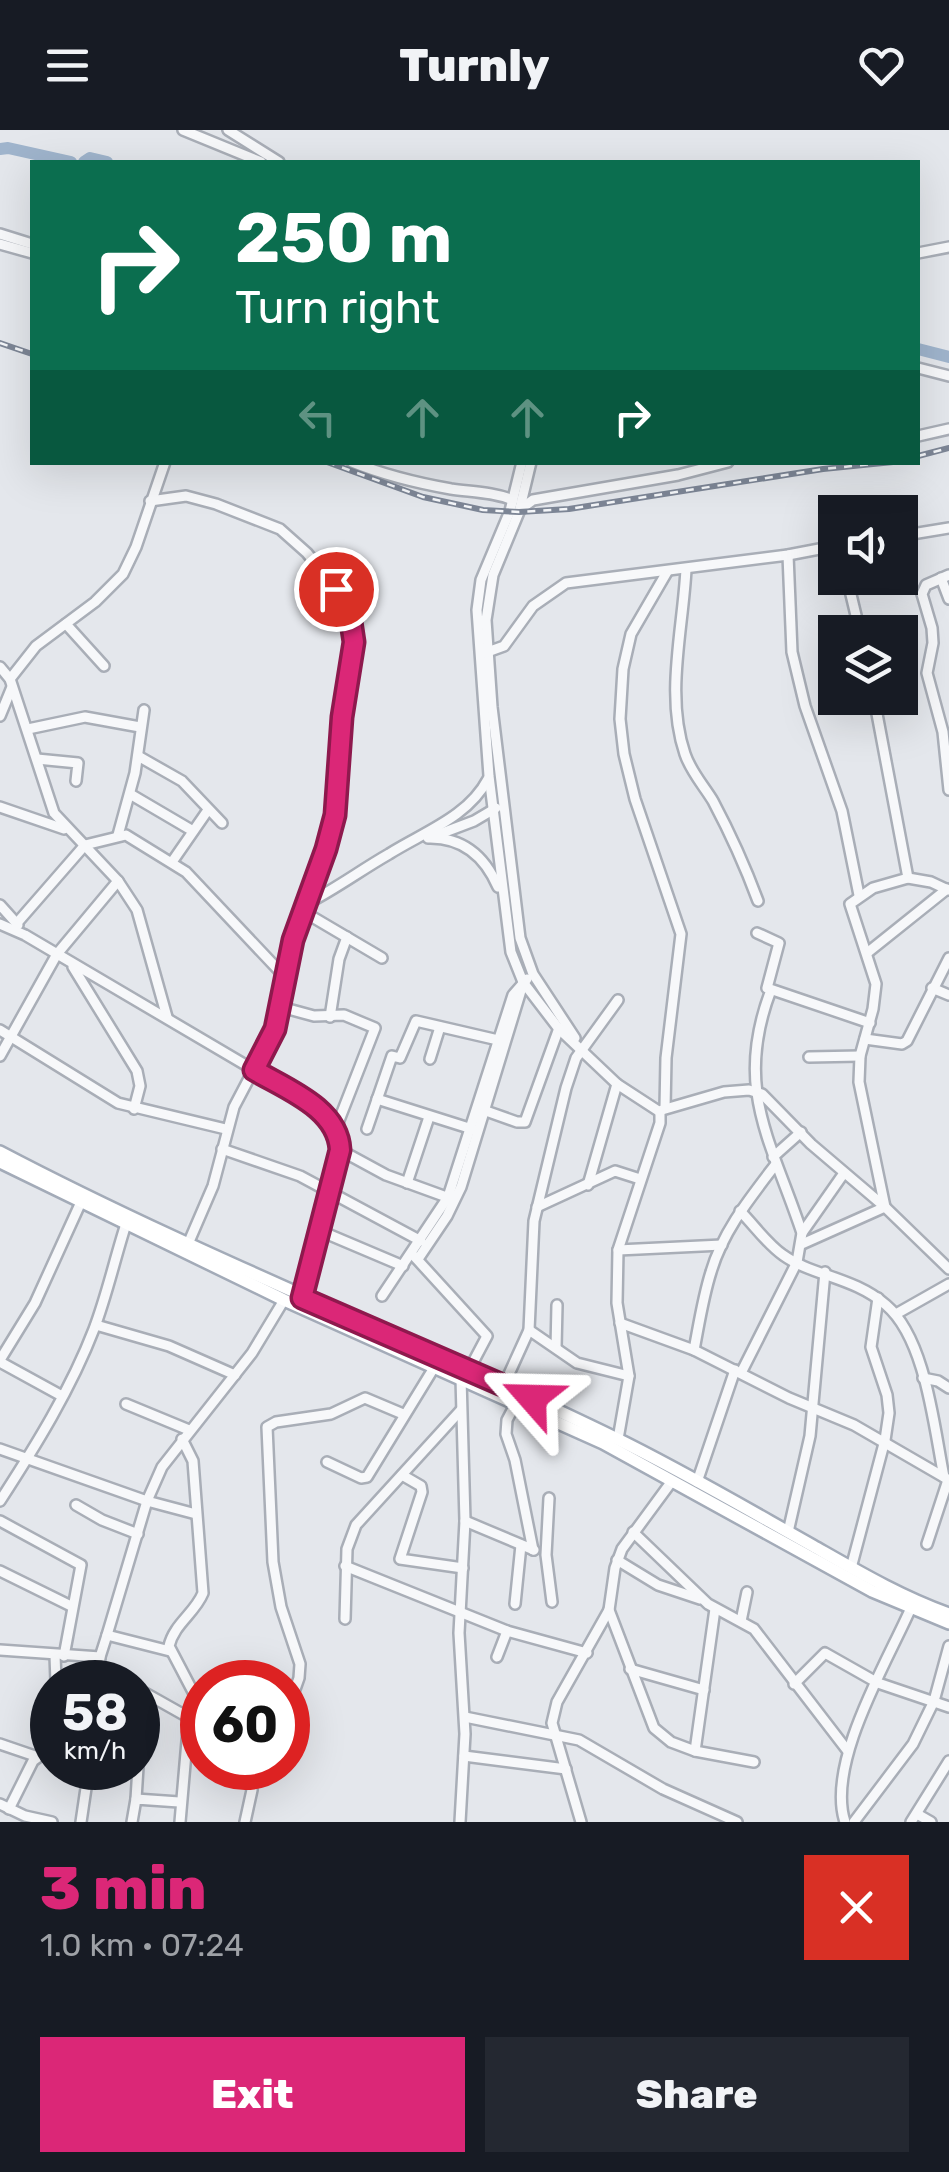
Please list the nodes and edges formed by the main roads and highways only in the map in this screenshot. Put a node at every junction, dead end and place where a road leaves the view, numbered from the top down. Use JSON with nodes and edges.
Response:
{"nodes":[{"id":1,"x":0,"y":1152,"type":"edge"},
{"id":2,"x":0,"y":1162,"type":"edge"},
{"id":3,"x":19,"y":1167,"type":"junction"},
{"id":4,"x":43,"y":1178,"type":"junction"},
{"id":5,"x":465,"y":1374,"type":"junction"},
{"id":6,"x":807,"y":1549,"type":"junction"},
{"id":7,"x":949,"y":1614,"type":"edge"},
{"id":8,"x":949,"y":1623,"type":"edge"}],
"edges":[{"from":1,"to":3,"type":"main road"},
{"from":2,"to":3,"type":"main road"},
{"from":3,"to":4,"type":"main road"},
{"from":4,"to":5,"type":"main road"},
{"from":4,"to":5,"type":"main road"},
{"from":5,"to":6,"type":"main road"},
{"from":5,"to":6,"type":"main road"},
{"from":6,"to":7,"type":"main road"},
{"from":6,"to":8,"type":"main road"}]}
